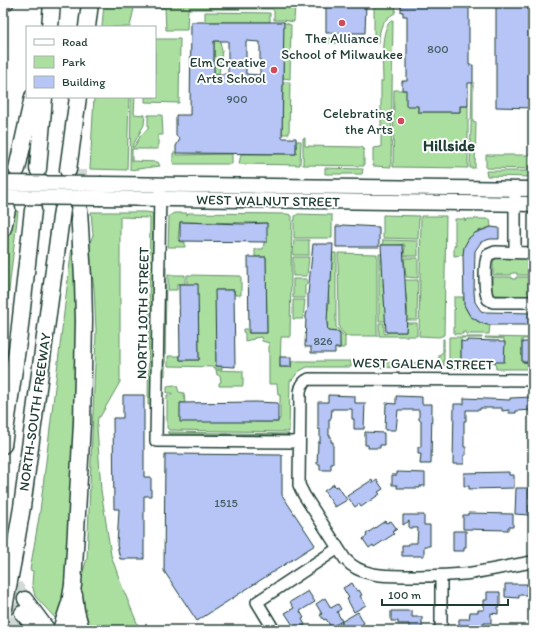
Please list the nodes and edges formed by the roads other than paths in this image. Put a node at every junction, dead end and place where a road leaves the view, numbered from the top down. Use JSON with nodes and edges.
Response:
{"nodes":[{"id":1,"x":8,"y":3,"type":"edge"},
{"id":2,"x":52,"y":3,"type":"edge"},
{"id":3,"x":90,"y":3,"type":"edge"},
{"id":4,"x":3,"y":6,"type":"edge"},
{"id":5,"x":50,"y":24,"type":"edge"},
{"id":6,"x":87,"y":26,"type":"edge"},
{"id":7,"x":33,"y":98,"type":"edge"},
{"id":8,"x":44,"y":98,"type":"edge"},
{"id":9,"x":78,"y":98,"type":"edge"},
{"id":10,"x":83,"y":98,"type":"edge"},
{"id":11,"x":17,"y":169,"type":"dead end"},
{"id":12,"x":38,"y":169,"type":"dead end"},
{"id":13,"x":3,"y":183,"type":"edge"},
{"id":14,"x":516,"y":189,"type":"junction"},
{"id":15,"x":533,"y":190,"type":"edge"},
{"id":16,"x":102,"y":191,"type":"junction"},
{"id":17,"x":160,"y":192,"type":"junction"},
{"id":18,"x":5,"y":203,"type":"edge"},
{"id":19,"x":515,"y":204,"type":"junction"},
{"id":20,"x":533,"y":204,"type":"edge"},
{"id":21,"x":33,"y":210,"type":"dead end"},
{"id":22,"x":62,"y":210,"type":"dead end"},
{"id":23,"x":79,"y":210,"type":"tunnel mouth"},
{"id":24,"x":3,"y":228,"type":"edge"},
{"id":25,"x":514,"y":252,"type":"junction"},
{"id":26,"x":533,"y":253,"type":"edge"},
{"id":27,"x":533,"y":302,"type":"edge"},
{"id":28,"x":533,"y":380,"type":"edge"},
{"id":29,"x":299,"y":442,"type":"junction"},
{"id":30,"x":3,"y":445,"type":"edge"},
{"id":31,"x":337,"y":549,"type":"junction"},
{"id":32,"x":533,"y":562,"type":"edge"},
{"id":33,"x":441,"y":576,"type":"junction"},
{"id":34,"x":73,"y":585,"type":"junction"},
{"id":35,"x":3,"y":613,"type":"edge"},
{"id":36,"x":36,"y":630,"type":"edge"},
{"id":37,"x":48,"y":630,"type":"edge"},
{"id":38,"x":61,"y":630,"type":"edge"},
{"id":39,"x":81,"y":630,"type":"edge"},
{"id":40,"x":274,"y":630,"type":"edge"},
{"id":41,"x":441,"y":630,"type":"edge"}],
"edges":[{"from":1,"to":4,"type":"street"},
{"from":2,"to":5,"type":"highway"},
{"from":3,"to":6,"type":"highway"},
{"from":7,"to":11,"type":"highway"},
{"from":8,"to":12,"type":"highway"},
{"from":9,"to":10,"type":"highway"},
{"from":13,"to":16,"type":"main road","name":"WEST WALNUT STREET","bridge":true},
{"from":14,"to":15,"type":"main road","name":"WEST WALNUT STREET"},
{"from":14,"to":17,"type":"main road","name":"WEST WALNUT STREET"},
{"from":14,"to":19,"type":"street"},
{"from":16,"to":17,"type":"main road","name":"WEST WALNUT STREET"},
{"from":16,"to":18,"type":"main road","name":"WEST WALNUT STREET","bridge":true},
{"from":17,"to":19,"type":"main road","name":"WEST WALNUT STREET"},
{"from":17,"to":29,"type":"street","name":"NORTH 10TH STREET"},
{"from":18,"to":24,"type":"highway"},
{"from":19,"to":20,"type":"main road","name":"WEST WALNUT STREET"},
{"from":19,"to":25,"type":"street"},
{"from":21,"to":30,"type":"highway","name":"NORTH-SOUTH FREEWAY"},
{"from":22,"to":35,"type":"highway","name":"NORTH-SOUTH FREEWAY","bridge":true},
{"from":23,"to":34,"type":"highway"},
{"from":25,"to":26,"type":"street"},
{"from":25,"to":27,"type":"street"},
{"from":28,"to":29,"type":"street","name":"WEST GALENA STREET"},
{"from":29,"to":31,"type":"street"},
{"from":31,"to":33,"type":"street"},
{"from":31,"to":40,"type":"street"},
{"from":32,"to":33,"type":"street"},
{"from":33,"to":41,"type":"street"},
{"from":34,"to":38,"type":"highway"},
{"from":34,"to":39,"type":"highway"},
{"from":36,"to":37,"type":"main road"}]}
